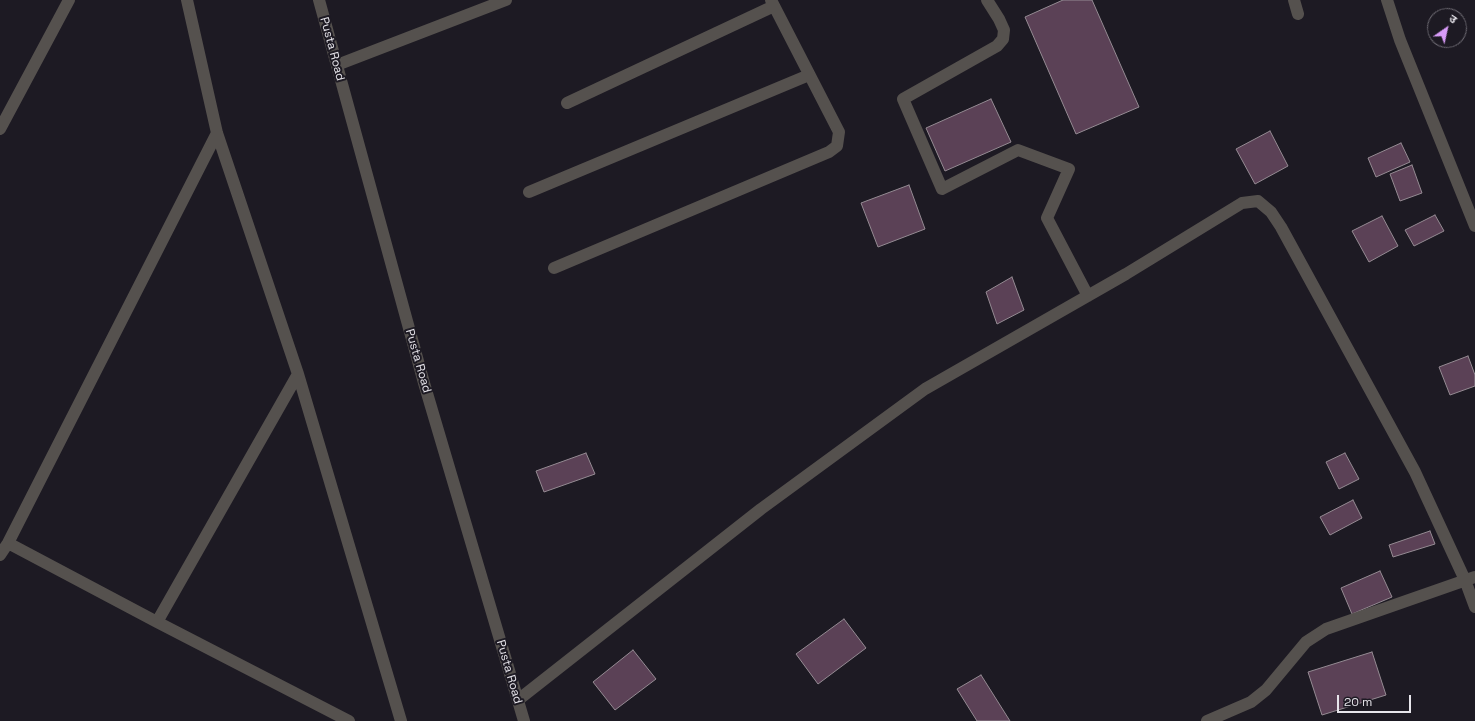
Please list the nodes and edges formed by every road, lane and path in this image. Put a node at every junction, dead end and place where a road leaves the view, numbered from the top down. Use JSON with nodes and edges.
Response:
{"nodes":[{"id":1,"x":69,"y":0,"type":"edge"},
{"id":2,"x":187,"y":0,"type":"edge"},
{"id":3,"x":319,"y":0,"type":"edge"},
{"id":4,"x":506,"y":0,"type":"edge"},
{"id":5,"x":987,"y":0,"type":"edge"},
{"id":6,"x":1294,"y":0,"type":"edge"},
{"id":7,"x":1387,"y":0,"type":"edge"},
{"id":8,"x":773,"y":3,"type":"edge"},
{"id":9,"x":1298,"y":14,"type":"dead end"},
{"id":10,"x":337,"y":65,"type":"junction"},
{"id":11,"x":809,"y":75,"type":"junction"},
{"id":12,"x":567,"y":103,"type":"dead end"},
{"id":13,"x":0,"y":129,"type":"edge"},
{"id":14,"x":217,"y":133,"type":"junction"},
{"id":15,"x":529,"y":192,"type":"dead end"},
{"id":16,"x":1475,"y":226,"type":"edge"},
{"id":17,"x":554,"y":268,"type":"dead end"},
{"id":18,"x":1088,"y":296,"type":"junction"},
{"id":19,"x":298,"y":374,"type":"junction"},
{"id":20,"x":8,"y":543,"type":"junction"},
{"id":21,"x":0,"y":555,"type":"edge"},
{"id":22,"x":1470,"y":578,"type":"edge"},
{"id":23,"x":1475,"y":607,"type":"edge"},
{"id":24,"x":157,"y":622,"type":"junction"},
{"id":25,"x":518,"y":700,"type":"junction"},
{"id":26,"x":349,"y":721,"type":"edge"},
{"id":27,"x":402,"y":721,"type":"edge"},
{"id":28,"x":524,"y":721,"type":"edge"},
{"id":29,"x":1207,"y":721,"type":"edge"}],
"edges":[{"from":1,"to":13,"type":"street"},
{"from":2,"to":14,"type":"street"},
{"from":3,"to":10,"type":"street","name":"Pusta Road"},
{"from":4,"to":10,"type":"street"},
{"from":5,"to":18,"type":"street"},
{"from":6,"to":9,"type":"street"},
{"from":7,"to":16,"type":"street"},
{"from":8,"to":11,"type":"street"},
{"from":8,"to":12,"type":"street"},
{"from":10,"to":25,"type":"street","name":"Pusta Road"},
{"from":11,"to":15,"type":"street"},
{"from":11,"to":17,"type":"street"},
{"from":14,"to":19,"type":"street"},
{"from":14,"to":20,"type":"street"},
{"from":18,"to":22,"type":"street"},
{"from":18,"to":25,"type":"street"},
{"from":19,"to":24,"type":"street"},
{"from":19,"to":27,"type":"street"},
{"from":20,"to":21,"type":"street"},
{"from":20,"to":24,"type":"street"},
{"from":22,"to":23,"type":"street"},
{"from":22,"to":29,"type":"street"},
{"from":24,"to":26,"type":"street"},
{"from":25,"to":28,"type":"street","name":"Pusta Road"}]}
